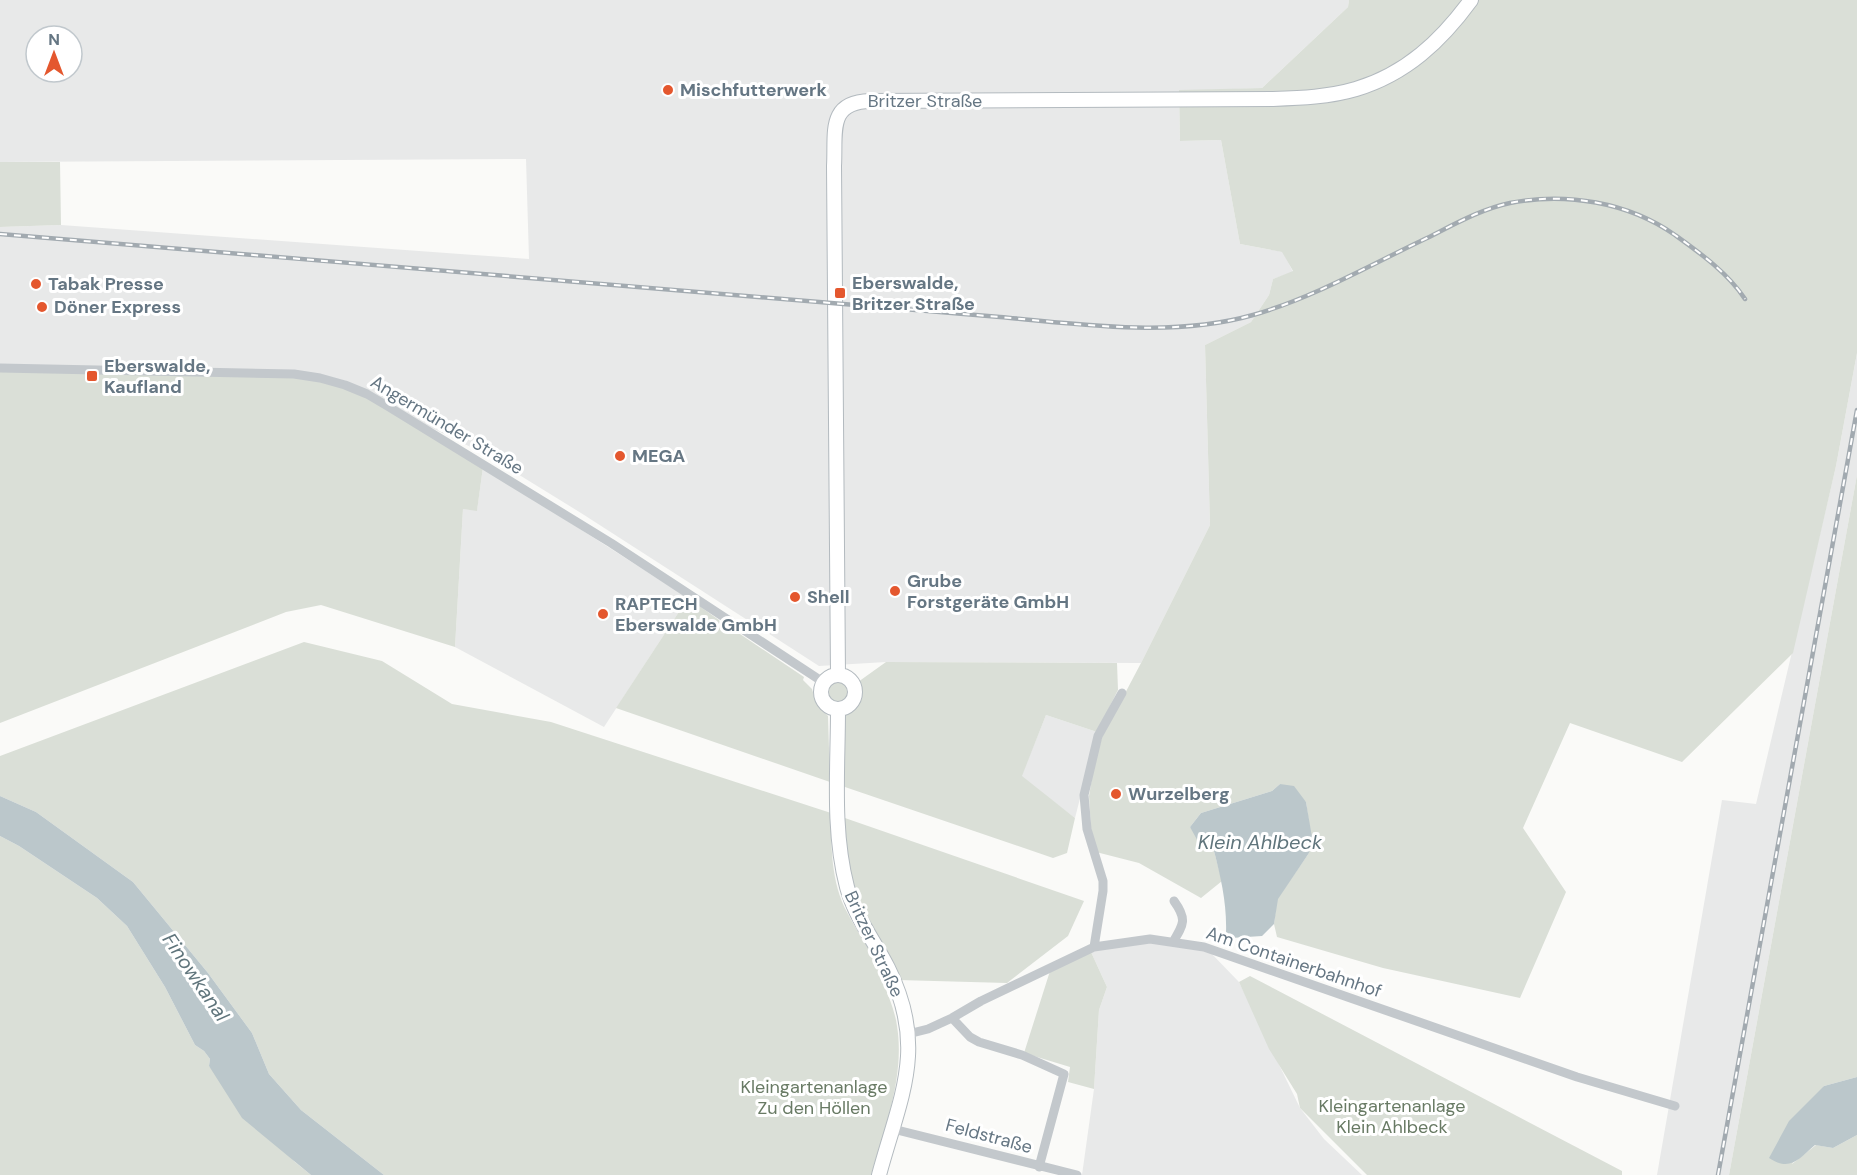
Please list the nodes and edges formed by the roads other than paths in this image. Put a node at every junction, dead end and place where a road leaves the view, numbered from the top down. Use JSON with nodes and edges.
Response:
{"nodes":[{"id":1,"x":1471,"y":0,"type":"edge"},
{"id":2,"x":0,"y":368,"type":"edge"},
{"id":3,"x":838,"y":675,"type":"junction"},
{"id":4,"x":823,"y":682,"type":"junction"},
{"id":5,"x":1122,"y":693,"type":"dead end"},
{"id":6,"x":838,"y":710,"type":"junction"},
{"id":7,"x":1174,"y":901,"type":"dead end"},
{"id":8,"x":1173,"y":942,"type":"junction"},
{"id":9,"x":1094,"y":946,"type":"junction"},
{"id":10,"x":952,"y":1018,"type":"junction"},
{"id":11,"x":908,"y":1035,"type":"junction"},
{"id":12,"x":1675,"y":1106,"type":"dead end"},
{"id":13,"x":893,"y":1129,"type":"junction"},
{"id":14,"x":1040,"y":1167,"type":"junction"},
{"id":15,"x":879,"y":1175,"type":"edge"},
{"id":16,"x":1077,"y":1175,"type":"edge"}],
"edges":[{"from":1,"to":3,"type":"main road","name":"Britzer Straße"},
{"from":2,"to":4,"type":"street","name":"Angermünder Straße"},
{"from":3,"to":4,"type":"main road"},
{"from":3,"to":6,"type":"main road"},
{"from":4,"to":6,"type":"main road"},
{"from":5,"to":9,"type":"street"},
{"from":6,"to":11,"type":"main road","name":"Britzer Straße"},
{"from":7,"to":8,"type":"street"},
{"from":8,"to":9,"type":"street","name":"Am Containerbahnhof"},
{"from":8,"to":12,"type":"street","name":"Am Containerbahnhof"},
{"from":9,"to":10,"type":"street","name":"Am Containerbahnhof"},
{"from":10,"to":11,"type":"street","name":"Am Containerbahnhof"},
{"from":10,"to":14,"type":"street"},
{"from":11,"to":13,"type":"main road","name":"Britzer Straße"},
{"from":13,"to":14,"type":"street","name":"Feldstraße"},
{"from":13,"to":15,"type":"main road","name":"Britzer Straße"},
{"from":14,"to":16,"type":"street","name":"Feldstraße"}]}
